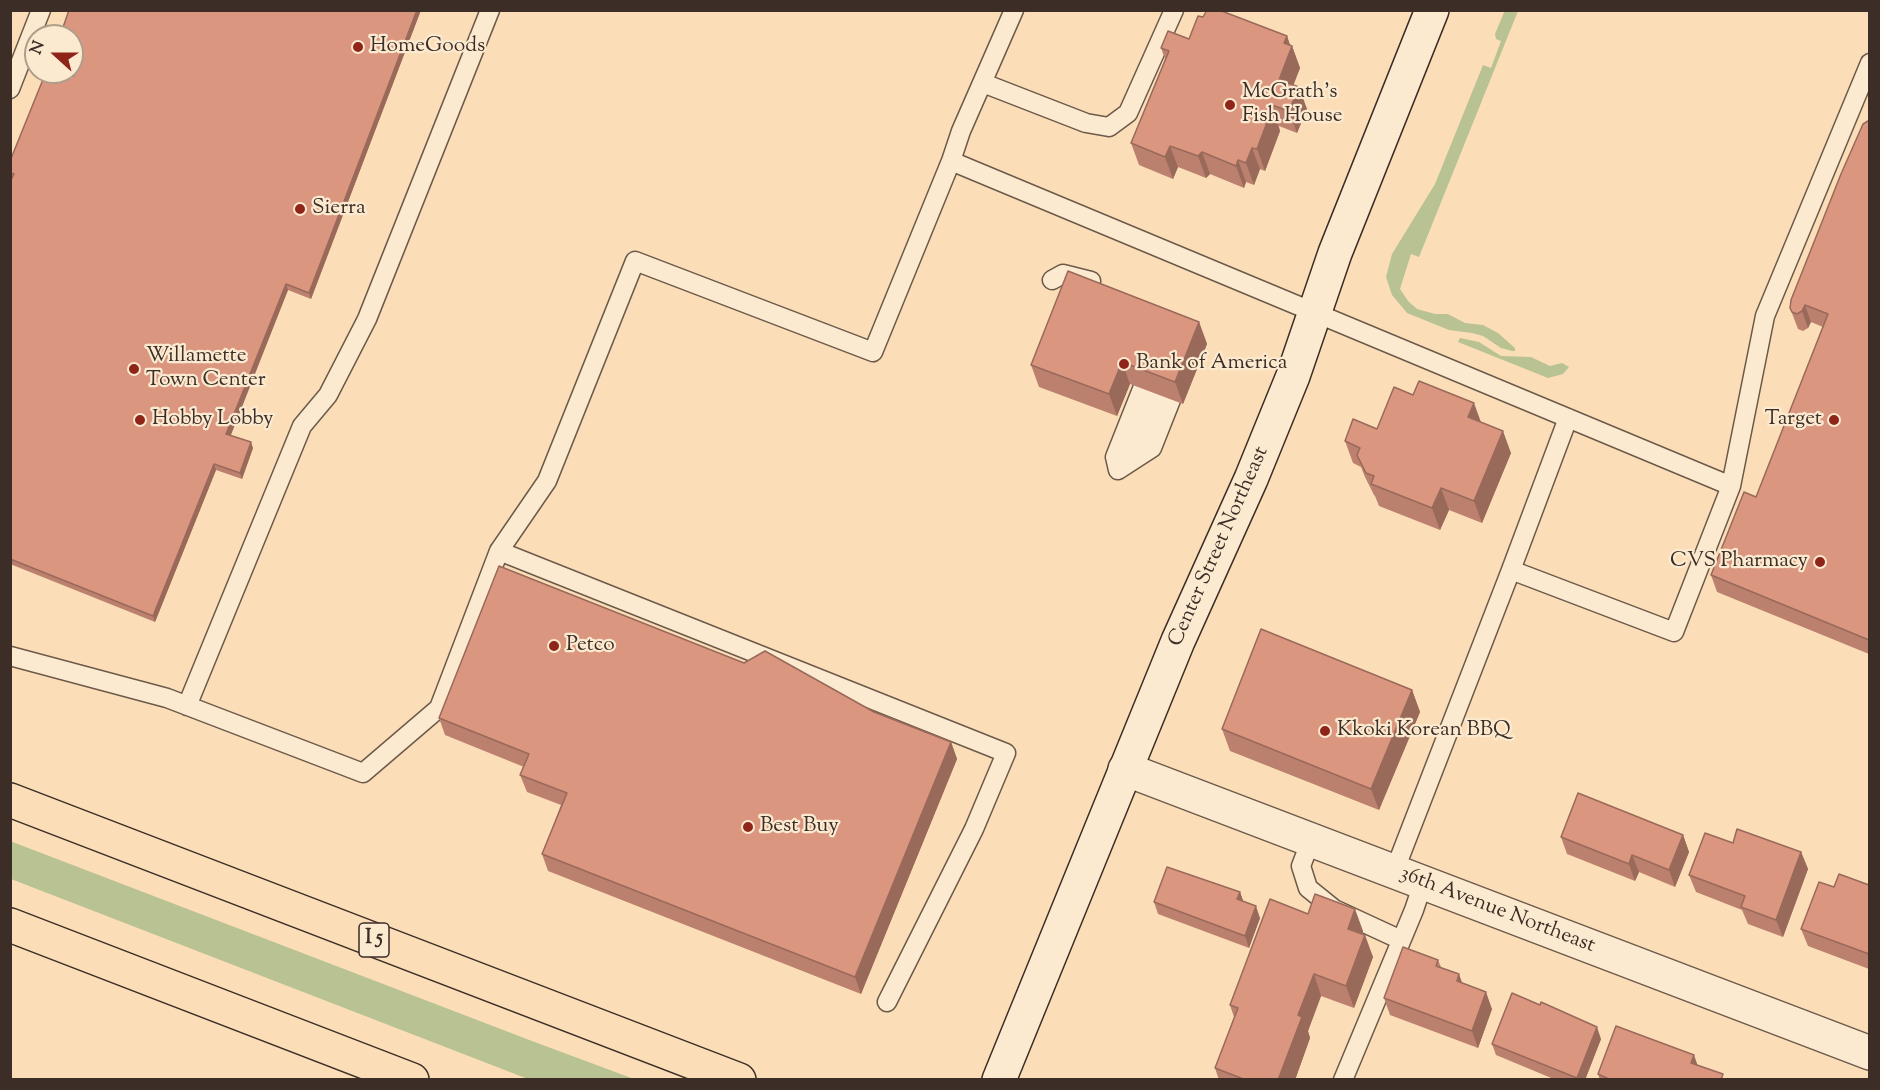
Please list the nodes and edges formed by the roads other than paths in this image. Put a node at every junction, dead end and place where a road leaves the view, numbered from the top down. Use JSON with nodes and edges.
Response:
{"nodes":[{"id":1,"x":41,"y":10,"type":"edge"},
{"id":2,"x":489,"y":10,"type":"edge"},
{"id":3,"x":1014,"y":10,"type":"edge"},
{"id":4,"x":1174,"y":10,"type":"edge"},
{"id":5,"x":1432,"y":10,"type":"edge"},
{"id":6,"x":1869,"y":63,"type":"edge"},
{"id":7,"x":983,"y":83,"type":"junction"},
{"id":8,"x":10,"y":89,"type":"edge"},
{"id":9,"x":951,"y":161,"type":"junction"},
{"id":10,"x":1052,"y":280,"type":"dead end"},
{"id":11,"x":1102,"y":286,"type":"edge"},
{"id":12,"x":1315,"y":313,"type":"junction"},
{"id":13,"x":1156,"y":394,"type":"edge"},
{"id":14,"x":1569,"y":418,"type":"junction"},
{"id":15,"x":1118,"y":470,"type":"dead end"},
{"id":16,"x":1731,"y":486,"type":"junction"},
{"id":17,"x":499,"y":551,"type":"junction"},
{"id":18,"x":1511,"y":570,"type":"junction"},
{"id":19,"x":10,"y":656,"type":"edge"},
{"id":20,"x":187,"y":706,"type":"junction"},
{"id":21,"x":1125,"y":769,"type":"junction"},
{"id":22,"x":10,"y":800,"type":"edge"},
{"id":23,"x":1311,"y":840,"type":"junction"},
{"id":24,"x":1409,"y":877,"type":"junction"},
{"id":25,"x":10,"y":925,"type":"edge"},
{"id":26,"x":1401,"y":940,"type":"junction"},
{"id":27,"x":887,"y":1002,"type":"dead end"},
{"id":28,"x":1869,"y":1053,"type":"edge"},
{"id":29,"x":1005,"y":1065,"type":"edge"},
{"id":30,"x":412,"y":1080,"type":"edge"},
{"id":31,"x":739,"y":1080,"type":"edge"},
{"id":32,"x":1343,"y":1080,"type":"edge"}],
"edges":[{"from":1,"to":8,"type":"lane"},
{"from":2,"to":20,"type":"lane"},
{"from":3,"to":7,"type":"lane"},
{"from":4,"to":7,"type":"lane"},
{"from":5,"to":12,"type":"main road","name":"Center Street Northeast"},
{"from":6,"to":16,"type":"lane"},
{"from":7,"to":9,"type":"lane"},
{"from":9,"to":12,"type":"lane"},
{"from":9,"to":17,"type":"lane"},
{"from":10,"to":11,"type":"lane"},
{"from":12,"to":14,"type":"lane"},
{"from":12,"to":21,"type":"main road","name":"Center Street Northeast"},
{"from":13,"to":15,"type":"lane"},
{"from":14,"to":16,"type":"lane"},
{"from":14,"to":18,"type":"lane"},
{"from":16,"to":18,"type":"lane"},
{"from":17,"to":20,"type":"lane"},
{"from":17,"to":27,"type":"lane"},
{"from":18,"to":24,"type":"lane"},
{"from":19,"to":20,"type":"lane"},
{"from":21,"to":23,"type":"main road","name":"36th Avenue Northeast"},
{"from":21,"to":29,"type":"main road","name":"Center Street Northeast"},
{"from":22,"to":31,"type":"highway","number":"I 5"},
{"from":23,"to":24,"type":"main road","name":"36th Avenue Northeast"},
{"from":23,"to":26,"type":"lane"},
{"from":24,"to":26,"type":"lane"},
{"from":24,"to":28,"type":"main road","name":"36th Avenue Northeast"},
{"from":25,"to":30,"type":"highway"},
{"from":26,"to":32,"type":"lane"}]}
